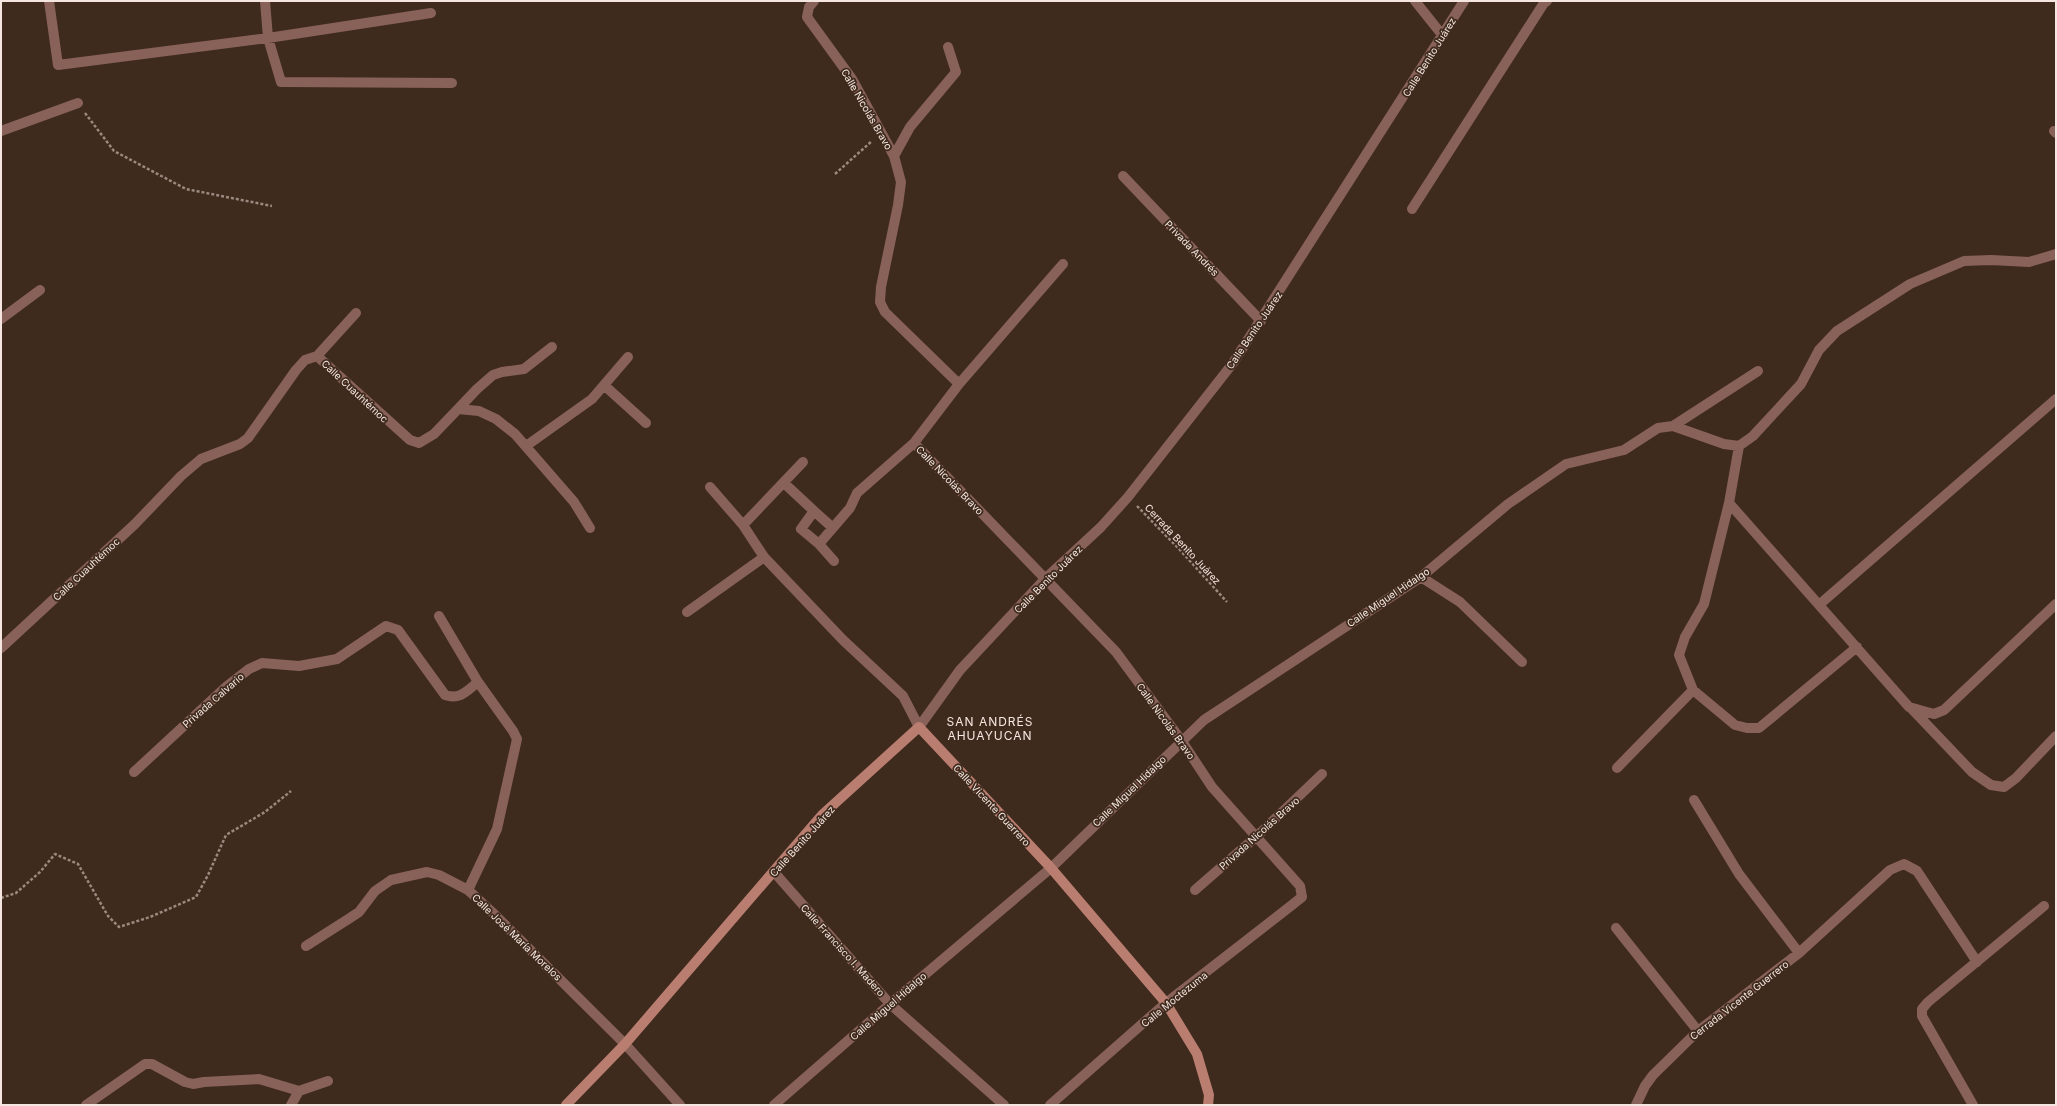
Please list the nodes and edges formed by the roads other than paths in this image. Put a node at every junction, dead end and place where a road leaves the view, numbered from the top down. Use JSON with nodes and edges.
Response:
{"nodes":[{"id":1,"x":49,"y":1,"type":"edge"},
{"id":2,"x":265,"y":1,"type":"edge"},
{"id":3,"x":814,"y":1,"type":"edge"},
{"id":4,"x":1415,"y":1,"type":"edge"},
{"id":5,"x":1464,"y":1,"type":"edge"},
{"id":6,"x":1547,"y":1,"type":"edge"},
{"id":7,"x":431,"y":13,"type":"dead end"},
{"id":8,"x":1443,"y":36,"type":"junction"},
{"id":9,"x":268,"y":38,"type":"junction"},
{"id":10,"x":948,"y":47,"type":"dead end"},
{"id":11,"x":452,"y":82,"type":"dead end"},
{"id":12,"x":78,"y":103,"type":"road end"},
{"id":13,"x":1,"y":131,"type":"edge"},
{"id":14,"x":894,"y":156,"type":"junction"},
{"id":15,"x":1123,"y":176,"type":"dead end"},
{"id":16,"x":1412,"y":209,"type":"dead end"},
{"id":17,"x":2056,"y":254,"type":"edge"},
{"id":18,"x":1063,"y":264,"type":"dead end"},
{"id":19,"x":40,"y":290,"type":"dead end"},
{"id":20,"x":356,"y":313,"type":"dead end"},
{"id":21,"x":1,"y":319,"type":"edge"},
{"id":22,"x":1261,"y":321,"type":"junction"},
{"id":23,"x":552,"y":348,"type":"dead end"},
{"id":24,"x":317,"y":356,"type":"junction"},
{"id":25,"x":628,"y":357,"type":"dead end"},
{"id":26,"x":1758,"y":372,"type":"dead end"},
{"id":27,"x":959,"y":384,"type":"junction"},
{"id":28,"x":605,"y":386,"type":"junction"},
{"id":29,"x":2056,"y":399,"type":"edge"},
{"id":30,"x":458,"y":409,"type":"junction"},
{"id":31,"x":646,"y":423,"type":"dead end"},
{"id":32,"x":1673,"y":426,"type":"junction"},
{"id":33,"x":914,"y":443,"type":"junction"},
{"id":34,"x":526,"y":446,"type":"junction"},
{"id":35,"x":1738,"y":446,"type":"junction"},
{"id":36,"x":803,"y":462,"type":"dead end"},
{"id":37,"x":784,"y":484,"type":"junction"},
{"id":38,"x":710,"y":487,"type":"dead end"},
{"id":39,"x":1729,"y":503,"type":"junction"},
{"id":40,"x":814,"y":511,"type":"junction"},
{"id":41,"x":743,"y":525,"type":"junction"},
{"id":42,"x":590,"y":528,"type":"dead end"},
{"id":43,"x":833,"y":528,"type":"junction"},
{"id":44,"x":819,"y":544,"type":"junction"},
{"id":45,"x":764,"y":557,"type":"junction"},
{"id":46,"x":834,"y":561,"type":"dead end"},
{"id":47,"x":1422,"y":576,"type":"junction"},
{"id":48,"x":1046,"y":578,"type":"junction"},
{"id":49,"x":1820,"y":604,"type":"junction"},
{"id":50,"x":2056,"y":604,"type":"edge"},
{"id":51,"x":687,"y":612,"type":"dead end"},
{"id":52,"x":439,"y":616,"type":"dead end"},
{"id":53,"x":1857,"y":647,"type":"junction"},
{"id":54,"x":1,"y":648,"type":"edge"},
{"id":55,"x":1522,"y":662,"type":"dead end"},
{"id":56,"x":478,"y":682,"type":"junction"},
{"id":57,"x":1693,"y":690,"type":"junction"},
{"id":58,"x":1909,"y":707,"type":"junction"},
{"id":59,"x":919,"y":727,"type":"junction"},
{"id":60,"x":2056,"y":736,"type":"edge"},
{"id":61,"x":1181,"y":740,"type":"junction"},
{"id":62,"x":1617,"y":768,"type":"dead end"},
{"id":63,"x":134,"y":772,"type":"dead end"},
{"id":64,"x":1322,"y":774,"type":"dead end"},
{"id":65,"x":1694,"y":800,"type":"dead end"},
{"id":66,"x":1256,"y":836,"type":"junction"},
{"id":67,"x":1051,"y":868,"type":"junction"},
{"id":68,"x":774,"y":872,"type":"junction"},
{"id":69,"x":468,"y":890,"type":"junction"},
{"id":70,"x":1195,"y":890,"type":"dead end"},
{"id":71,"x":1302,"y":897,"type":"joint"},
{"id":72,"x":2044,"y":906,"type":"dead end"},
{"id":73,"x":1616,"y":928,"type":"dead end"},
{"id":74,"x":306,"y":946,"type":"dead end"},
{"id":75,"x":1799,"y":953,"type":"junction"},
{"id":76,"x":1977,"y":962,"type":"junction"},
{"id":77,"x":1166,"y":1003,"type":"junction"},
{"id":78,"x":890,"y":1004,"type":"junction"},
{"id":79,"x":1698,"y":1031,"type":"junction"},
{"id":80,"x":625,"y":1044,"type":"junction"},
{"id":81,"x":328,"y":1081,"type":"dead end"},
{"id":82,"x":299,"y":1091,"type":"junction"},
{"id":83,"x":1209,"y":1100,"type":"edge"},
{"id":84,"x":86,"y":1105,"type":"edge"},
{"id":85,"x":291,"y":1105,"type":"edge"},
{"id":86,"x":566,"y":1105,"type":"edge"},
{"id":87,"x":680,"y":1105,"type":"edge"},
{"id":88,"x":774,"y":1105,"type":"edge"},
{"id":89,"x":1004,"y":1105,"type":"edge"},
{"id":90,"x":1050,"y":1105,"type":"edge"},
{"id":91,"x":1215,"y":1105,"type":"edge"},
{"id":92,"x":1636,"y":1105,"type":"edge"},
{"id":93,"x":1973,"y":1105,"type":"edge"}],
"edges":[{"from":1,"to":9,"type":"street"},
{"from":2,"to":9,"type":"street"},
{"from":3,"to":14,"type":"street","name":"Calle Nicolás Bravo"},
{"from":4,"to":8,"type":"street"},
{"from":5,"to":8,"type":"street","name":"Calle Benito Juárez"},
{"from":6,"to":16,"type":"street"},
{"from":7,"to":9,"type":"street"},
{"from":8,"to":22,"type":"street","name":"Calle Benito Juárez"},
{"from":9,"to":11,"type":"street"},
{"from":10,"to":14,"type":"street"},
{"from":12,"to":13,"type":"street"},
{"from":14,"to":27,"type":"street","name":"Calle Nicolás Bravo"},
{"from":15,"to":22,"type":"street","name":"Privada Andrés"},
{"from":17,"to":35,"type":"street"},
{"from":18,"to":27,"type":"street"},
{"from":19,"to":21,"type":"street"},
{"from":20,"to":24,"type":"street"},
{"from":22,"to":48,"type":"street","name":"Calle Benito Juárez"},
{"from":23,"to":30,"type":"street","name":"Calle Cuauhtémoc"},
{"from":24,"to":30,"type":"street","name":"Calle Cuauhtémoc"},
{"from":24,"to":54,"type":"street","name":"Calle Cuauhtémoc"},
{"from":25,"to":28,"type":"street"},
{"from":26,"to":32,"type":"street"},
{"from":27,"to":33,"type":"street","name":"Calle Nicolás Bravo"},
{"from":28,"to":31,"type":"street"},
{"from":28,"to":34,"type":"street"},
{"from":29,"to":49,"type":"street"},
{"from":30,"to":34,"type":"street"},
{"from":32,"to":35,"type":"street"},
{"from":32,"to":47,"type":"street","name":"Calle Miguel Hidalgo"},
{"from":33,"to":43,"type":"street"},
{"from":33,"to":48,"type":"street","name":"Calle Nicolás Bravo"},
{"from":34,"to":42,"type":"street"},
{"from":35,"to":39,"type":"street"},
{"from":36,"to":37,"type":"street"},
{"from":37,"to":40,"type":"street"},
{"from":37,"to":41,"type":"street"},
{"from":38,"to":41,"type":"street","name":"Calle Vicente Guerrero"},
{"from":39,"to":49,"type":"street"},
{"from":39,"to":57,"type":"street"},
{"from":40,"to":43,"type":"street"},
{"from":40,"to":44,"type":"street"},
{"from":41,"to":45,"type":"street","name":"Calle Vicente Guerrero"},
{"from":43,"to":44,"type":"street"},
{"from":44,"to":46,"type":"street"},
{"from":45,"to":51,"type":"street"},
{"from":45,"to":59,"type":"street","name":"Calle Vicente Guerrero"},
{"from":47,"to":55,"type":"street"},
{"from":47,"to":61,"type":"street","name":"Calle Miguel Hidalgo"},
{"from":48,"to":59,"type":"street","name":"Calle Benito Juárez"},
{"from":48,"to":61,"type":"street","name":"Calle Nicolás Bravo"},
{"from":49,"to":53,"type":"street"},
{"from":50,"to":58,"type":"street"},
{"from":52,"to":56,"type":"street"},
{"from":53,"to":57,"type":"street"},
{"from":53,"to":58,"type":"street"},
{"from":56,"to":63,"type":"street","name":"Privada Calvario"},
{"from":56,"to":69,"type":"street"},
{"from":57,"to":62,"type":"street"},
{"from":58,"to":60,"type":"street"},
{"from":59,"to":67,"type":"street","name":"Calle Vicente Guerrero"},
{"from":59,"to":68,"type":"street","name":"Calle Benito Juárez"},
{"from":61,"to":66,"type":"street","name":"Calle Nicolás Bravo"},
{"from":61,"to":67,"type":"street","name":"Calle Miguel Hidalgo"},
{"from":64,"to":66,"type":"street","name":"Privada Nicolás Bravo"},
{"from":65,"to":75,"type":"street"},
{"from":66,"to":70,"type":"street","name":"Privada Nicolás Bravo"},
{"from":66,"to":71,"type":"street","name":"Calle Nicolás Bravo"},
{"from":67,"to":77,"type":"street","name":"Calle Vicente Guerrero"},
{"from":67,"to":78,"type":"street","name":"Calle Miguel Hidalgo"},
{"from":68,"to":78,"type":"street","name":"Calle Francisco I. Madero"},
{"from":68,"to":80,"type":"street","name":"Calle Benito Juárez"},
{"from":69,"to":74,"type":"street","name":"Calle José María Morelos"},
{"from":69,"to":80,"type":"street","name":"Calle José María Morelos"},
{"from":71,"to":77,"type":"street","name":"Calle Moctezuma"},
{"from":72,"to":76,"type":"street"},
{"from":73,"to":79,"type":"street"},
{"from":75,"to":76,"type":"street","name":"Cerrada Vicente Guerrero"},
{"from":75,"to":79,"type":"street","name":"Cerrada Vicente Guerrero"},
{"from":76,"to":93,"type":"street"},
{"from":77,"to":83,"type":"street","name":"Calle Vicente Guerrero"},
{"from":77,"to":90,"type":"street","name":"Calle Moctezuma"},
{"from":78,"to":88,"type":"street","name":"Calle Miguel Hidalgo"},
{"from":78,"to":89,"type":"street","name":"Calle Francisco I. Madero"},
{"from":79,"to":92,"type":"street","name":"Cerrada Vicente Guerrero"},
{"from":80,"to":86,"type":"street","name":"Calle Benito Juárez"},
{"from":80,"to":87,"type":"street","name":"Calle José María Morelos"},
{"from":81,"to":82,"type":"street"},
{"from":82,"to":84,"type":"street"},
{"from":82,"to":85,"type":"street"},
{"from":83,"to":91,"type":"street"}]}
